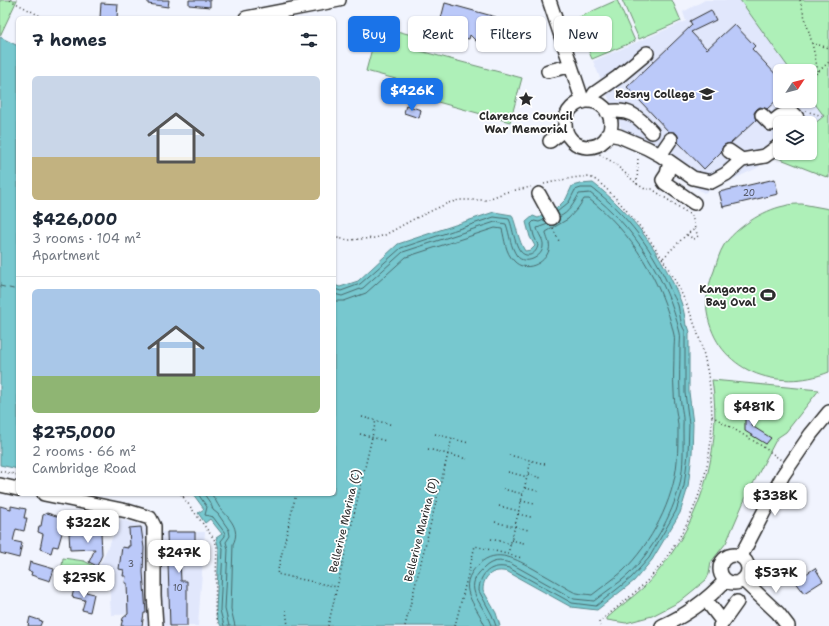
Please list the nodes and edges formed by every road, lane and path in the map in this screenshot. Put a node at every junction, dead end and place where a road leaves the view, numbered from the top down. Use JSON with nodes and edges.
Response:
{"nodes":[{"id":1,"x":10,"y":0,"type":"edge"},
{"id":2,"x":339,"y":0,"type":"edge"},
{"id":3,"x":549,"y":0,"type":"edge"},
{"id":4,"x":800,"y":0,"type":"edge"},
{"id":5,"x":40,"y":16,"type":"edge"},
{"id":6,"x":256,"y":16,"type":"edge"},
{"id":7,"x":812,"y":43,"type":"junction"},
{"id":8,"x":829,"y":48,"type":"edge"},
{"id":9,"x":646,"y":53,"type":"dead end"},
{"id":10,"x":829,"y":62,"type":"edge"},
{"id":11,"x":570,"y":66,"type":"junction"},
{"id":12,"x":548,"y":71,"type":"dead end"},
{"id":13,"x":818,"y":71,"type":"joint"},
{"id":14,"x":587,"y":101,"type":"junction"},
{"id":15,"x":607,"y":112,"type":"junction"},
{"id":16,"x":762,"y":115,"type":"dead end"},
{"id":17,"x":779,"y":116,"type":"edge"},
{"id":18,"x":795,"y":116,"type":"edge"},
{"id":19,"x":817,"y":118,"type":"edge"},
{"id":20,"x":829,"y":118,"type":"edge"},
{"id":21,"x":773,"y":122,"type":"edge"},
{"id":22,"x":566,"y":130,"type":"junction"},
{"id":23,"x":652,"y":132,"type":"dead end"},
{"id":24,"x":608,"y":134,"type":"junction"},
{"id":25,"x":671,"y":139,"type":"dead end"},
{"id":26,"x":550,"y":141,"type":"dead end"},
{"id":27,"x":636,"y":143,"type":"junction"},
{"id":28,"x":591,"y":146,"type":"junction"},
{"id":29,"x":773,"y":150,"type":"edge"},
{"id":30,"x":729,"y":151,"type":"dead end"},
{"id":31,"x":665,"y":158,"type":"junction"},
{"id":32,"x":742,"y":160,"type":"junction"},
{"id":33,"x":637,"y":184,"type":"junction"},
{"id":34,"x":539,"y":188,"type":"junction"},
{"id":35,"x":694,"y":203,"type":"dead end"},
{"id":36,"x":552,"y":218,"type":"dead end"},
{"id":37,"x":696,"y":229,"type":"junction"},
{"id":38,"x":687,"y":234,"type":"junction"},
{"id":39,"x":336,"y":237,"type":"edge"},
{"id":40,"x":663,"y":258,"type":"junction"},
{"id":41,"x":829,"y":412,"type":"edge"},
{"id":42,"x":712,"y":416,"type":"junction"},
{"id":43,"x":362,"y":417,"type":"dead end"},
{"id":44,"x":376,"y":420,"type":"junction"},
{"id":45,"x":393,"y":425,"type":"dead end"},
{"id":46,"x":360,"y":434,"type":"dead end"},
{"id":47,"x":435,"y":434,"type":"dead end"},
{"id":48,"x":373,"y":438,"type":"junction"},
{"id":49,"x":452,"y":438,"type":"junction"},
{"id":50,"x":386,"y":441,"type":"dead end"},
{"id":51,"x":469,"y":443,"type":"dead end"},
{"id":52,"x":428,"y":449,"type":"dead end"},
{"id":53,"x":448,"y":454,"type":"junction"},
{"id":54,"x":509,"y":455,"type":"dead end"},
{"id":55,"x":467,"y":459,"type":"dead end"},
{"id":56,"x":531,"y":460,"type":"junction"},
{"id":57,"x":545,"y":464,"type":"dead end"},
{"id":58,"x":789,"y":466,"type":"junction"},
{"id":59,"x":0,"y":471,"type":"edge"},
{"id":60,"x":508,"y":472,"type":"dead end"},
{"id":61,"x":528,"y":474,"type":"junction"},
{"id":62,"x":16,"y":475,"type":"edge"},
{"id":63,"x":527,"y":477,"type":"junction"},
{"id":64,"x":541,"y":478,"type":"dead end"},
{"id":65,"x":0,"y":485,"type":"edge"},
{"id":66,"x":525,"y":488,"type":"junction"},
{"id":67,"x":16,"y":489,"type":"edge"},
{"id":68,"x":503,"y":489,"type":"dead end"},
{"id":69,"x":538,"y":491,"type":"dead end"},
{"id":70,"x":523,"y":494,"type":"junction"},
{"id":71,"x":54,"y":496,"type":"edge"},
{"id":72,"x":296,"y":496,"type":"edge"},
{"id":73,"x":184,"y":497,"type":"edge"},
{"id":74,"x":521,"y":501,"type":"junction"},
{"id":75,"x":535,"y":504,"type":"dead end"},
{"id":76,"x":499,"y":506,"type":"dead end"},
{"id":77,"x":519,"y":511,"type":"junction"},
{"id":78,"x":518,"y":514,"type":"junction"},
{"id":79,"x":531,"y":517,"type":"dead end"},
{"id":80,"x":495,"y":522,"type":"dead end"},
{"id":81,"x":515,"y":527,"type":"junction"},
{"id":82,"x":528,"y":530,"type":"dead end"},
{"id":83,"x":491,"y":539,"type":"dead end"},
{"id":84,"x":512,"y":540,"type":"junction"},
{"id":85,"x":524,"y":543,"type":"dead end"},
{"id":86,"x":510,"y":544,"type":"junction"},
{"id":87,"x":508,"y":554,"type":"junction"},
{"id":88,"x":741,"y":556,"type":"junction"},
{"id":89,"x":522,"y":558,"type":"dead end"},
{"id":90,"x":744,"y":580,"type":"junction"},
{"id":91,"x":725,"y":581,"type":"junction"},
{"id":92,"x":337,"y":587,"type":"junction"},
{"id":93,"x":706,"y":600,"type":"junction"},
{"id":94,"x":737,"y":602,"type":"dead end"},
{"id":95,"x":286,"y":610,"type":"dead end"},
{"id":96,"x":722,"y":624,"type":"edge"},
{"id":97,"x":156,"y":626,"type":"edge"},
{"id":98,"x":219,"y":626,"type":"edge"},
{"id":99,"x":288,"y":626,"type":"edge"},
{"id":100,"x":328,"y":626,"type":"edge"},
{"id":101,"x":405,"y":626,"type":"edge"},
{"id":102,"x":455,"y":626,"type":"edge"},
{"id":103,"x":600,"y":626,"type":"edge"},
{"id":104,"x":662,"y":626,"type":"edge"},
{"id":105,"x":788,"y":626,"type":"edge"}],
"edges":[{"from":1,"to":5,"type":"path"},
{"from":2,"to":6,"type":"street"},
{"from":3,"to":11,"type":"street"},
{"from":4,"to":7,"type":"path"},
{"from":7,"to":8,"type":"path"},
{"from":7,"to":13,"type":"path"},
{"from":9,"to":14,"type":"street"},
{"from":10,"to":13,"type":"path"},
{"from":11,"to":12,"type":"street"},
{"from":11,"to":14,"type":"street"},
{"from":14,"to":15,"type":"street"},
{"from":14,"to":22,"type":"street"},
{"from":15,"to":23,"type":"street"},
{"from":15,"to":24,"type":"street"},
{"from":16,"to":21,"type":"street"},
{"from":17,"to":18,"type":"street"},
{"from":19,"to":20,"type":"path"},
{"from":22,"to":26,"type":"street"},
{"from":22,"to":28,"type":"street"},
{"from":24,"to":27,"type":"street"},
{"from":24,"to":28,"type":"street"},
{"from":25,"to":31,"type":"street"},
{"from":27,"to":31,"type":"street"},
{"from":27,"to":33,"type":"path"},
{"from":28,"to":33,"type":"path"},
{"from":29,"to":32,"type":"street"},
{"from":30,"to":32,"type":"street"},
{"from":31,"to":32,"type":"street"},
{"from":31,"to":35,"type":"street"},
{"from":33,"to":37,"type":"path"},
{"from":34,"to":36,"type":"street"},
{"from":34,"to":39,"type":"path"},
{"from":34,"to":40,"type":"path"},
{"from":37,"to":38,"type":"path"},
{"from":37,"to":38,"type":"path"},
{"from":38,"to":40,"type":"path"},
{"from":40,"to":42,"type":"path"},
{"from":41,"to":58,"type":"street"},
{"from":42,"to":58,"type":"path"},
{"from":42,"to":103,"type":"path"},
{"from":43,"to":44,"type":"path"},
{"from":44,"to":45,"type":"path"},
{"from":44,"to":48,"type":"path","name":"Bellerive Marina (C)"},
{"from":46,"to":48,"type":"path"},
{"from":47,"to":49,"type":"path"},
{"from":48,"to":50,"type":"path"},
{"from":48,"to":92,"type":"path","name":"Bellerive Marina (C)"},
{"from":49,"to":51,"type":"path"},
{"from":49,"to":53,"type":"path","name":"Bellerive Marina (D)"},
{"from":52,"to":53,"type":"path"},
{"from":53,"to":55,"type":"path"},
{"from":53,"to":101,"type":"path","name":"Bellerive Marina (D)"},
{"from":54,"to":56,"type":"path"},
{"from":56,"to":57,"type":"path"},
{"from":56,"to":61,"type":"path"},
{"from":58,"to":88,"type":"street"},
{"from":59,"to":62,"type":"path"},
{"from":60,"to":63,"type":"path"},
{"from":61,"to":63,"type":"path"},
{"from":61,"to":64,"type":"path"},
{"from":63,"to":66,"type":"path"},
{"from":65,"to":67,"type":"street"},
{"from":66,"to":69,"type":"path"},
{"from":66,"to":70,"type":"path"},
{"from":68,"to":70,"type":"path"},
{"from":70,"to":74,"type":"path"},
{"from":71,"to":97,"type":"street"},
{"from":72,"to":92,"type":"path"},
{"from":73,"to":98,"type":"path"},
{"from":74,"to":75,"type":"path"},
{"from":74,"to":77,"type":"path"},
{"from":76,"to":77,"type":"path"},
{"from":77,"to":78,"type":"path"},
{"from":78,"to":79,"type":"path"},
{"from":78,"to":81,"type":"path"},
{"from":80,"to":81,"type":"path"},
{"from":81,"to":82,"type":"path"},
{"from":81,"to":84,"type":"path"},
{"from":83,"to":86,"type":"path"},
{"from":84,"to":85,"type":"path"},
{"from":84,"to":86,"type":"path"},
{"from":86,"to":87,"type":"path"},
{"from":87,"to":89,"type":"path"},
{"from":87,"to":102,"type":"path"},
{"from":88,"to":90,"type":"street"},
{"from":88,"to":91,"type":"street"},
{"from":90,"to":91,"type":"street"},
{"from":90,"to":105,"type":"street"},
{"from":91,"to":93,"type":"street"},
{"from":92,"to":100,"type":"path","name":"Bellerive Marina (C)"},
{"from":93,"to":96,"type":"street"},
{"from":93,"to":104,"type":"street"},
{"from":94,"to":96,"type":"street"},
{"from":95,"to":99,"type":"path"}]}
